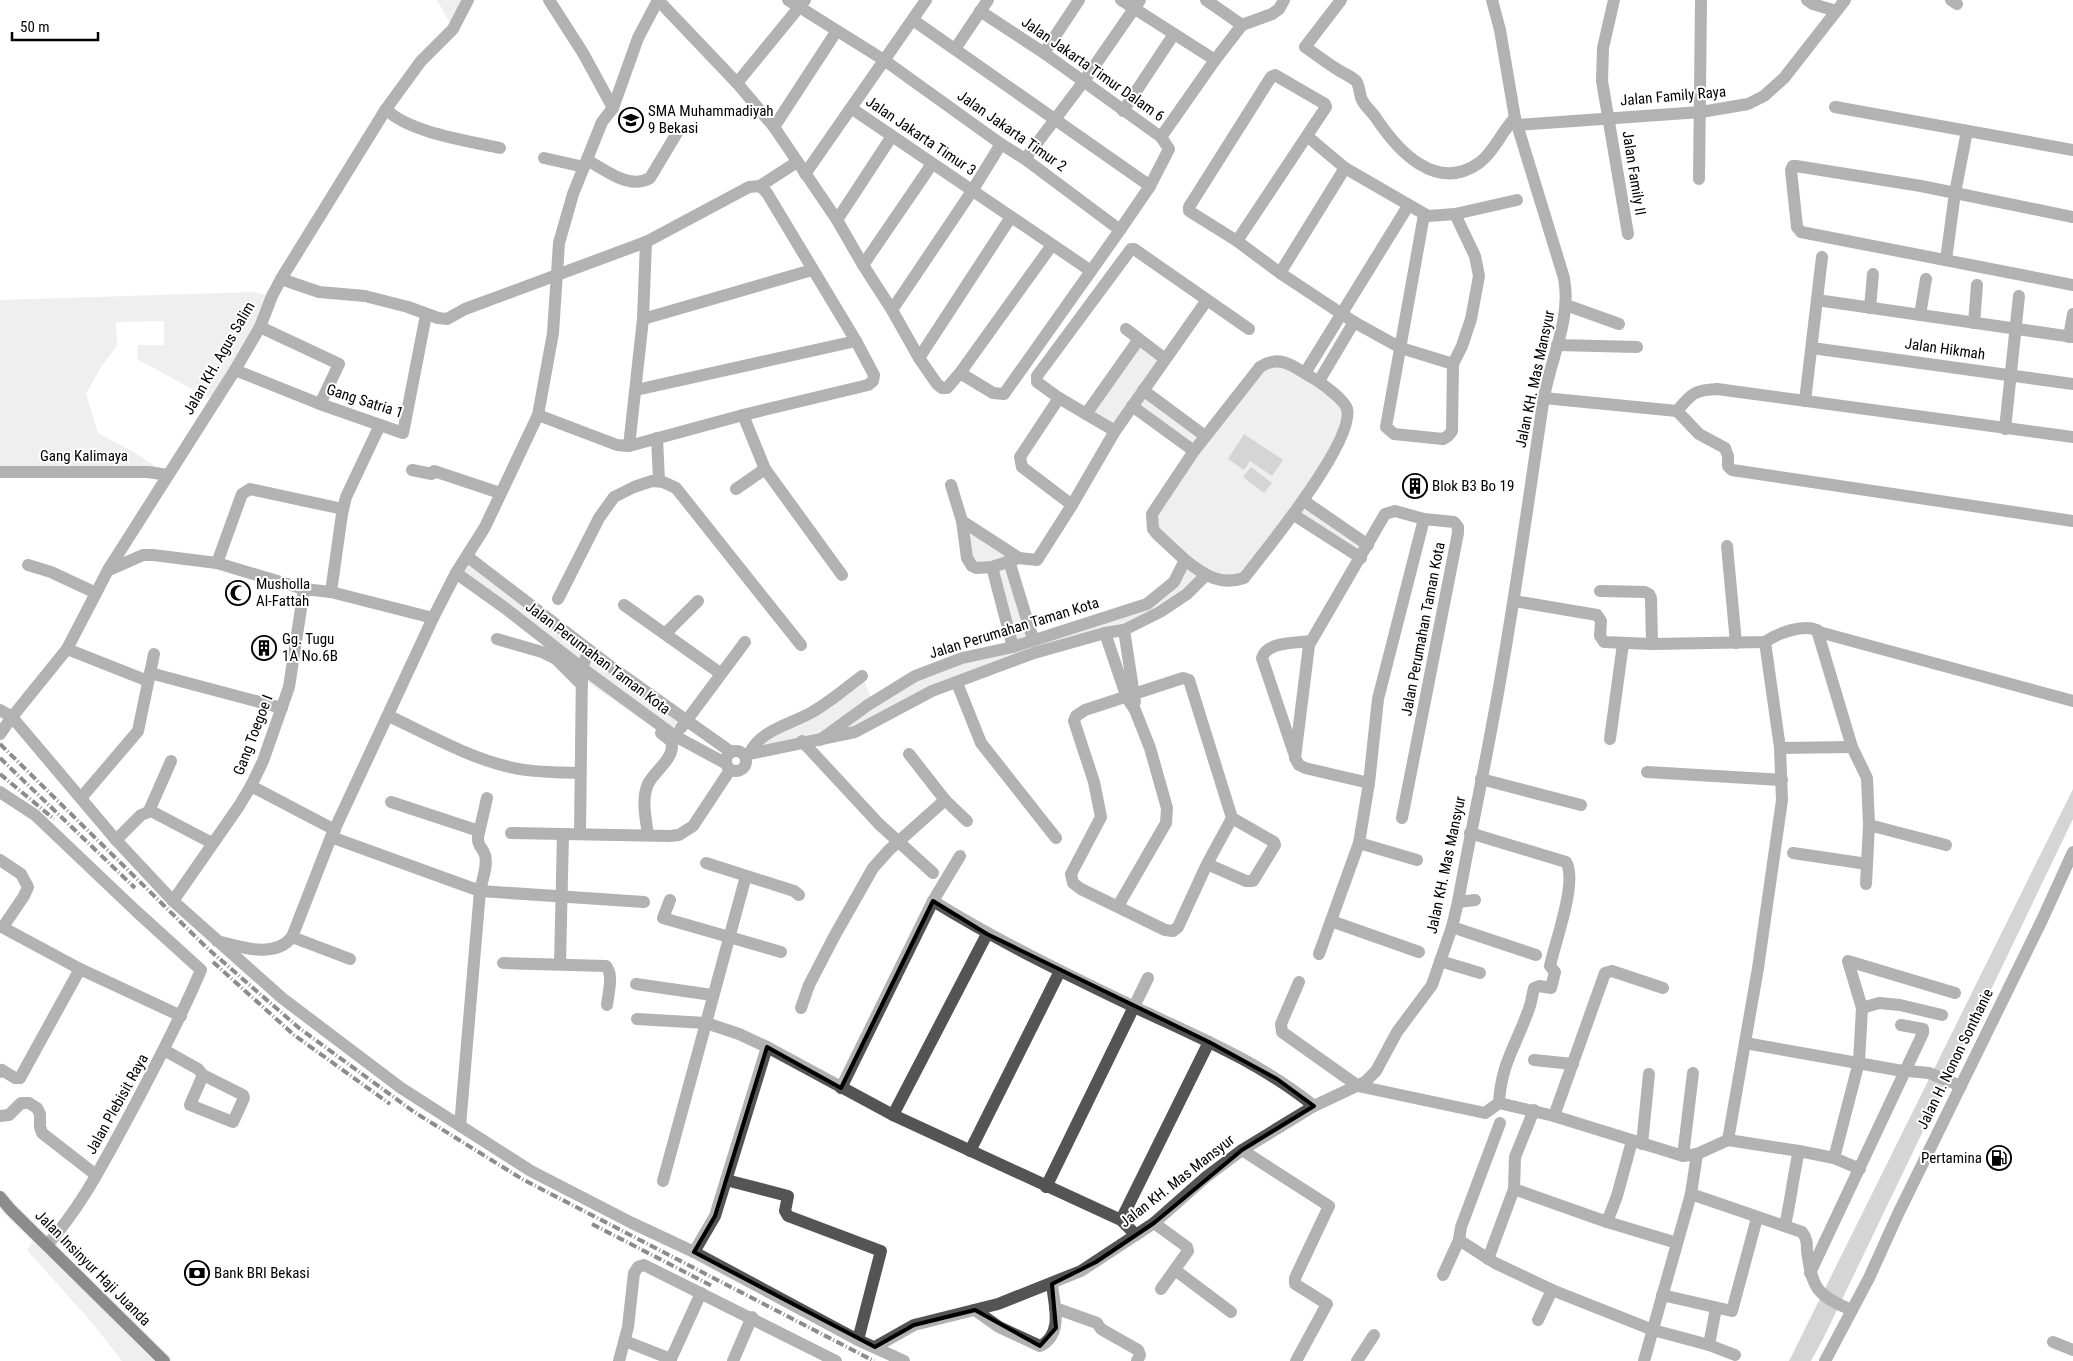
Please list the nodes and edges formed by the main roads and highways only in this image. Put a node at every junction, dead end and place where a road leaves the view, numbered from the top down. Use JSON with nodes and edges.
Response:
{"nodes":[{"id":1,"x":0,"y":1197,"type":"edge"},
{"id":2,"x":164,"y":1361,"type":"edge"}],
"edges":[{"from":1,"to":2,"type":"main road","name":"Jalan Insinyur Haji Juanda"}]}
